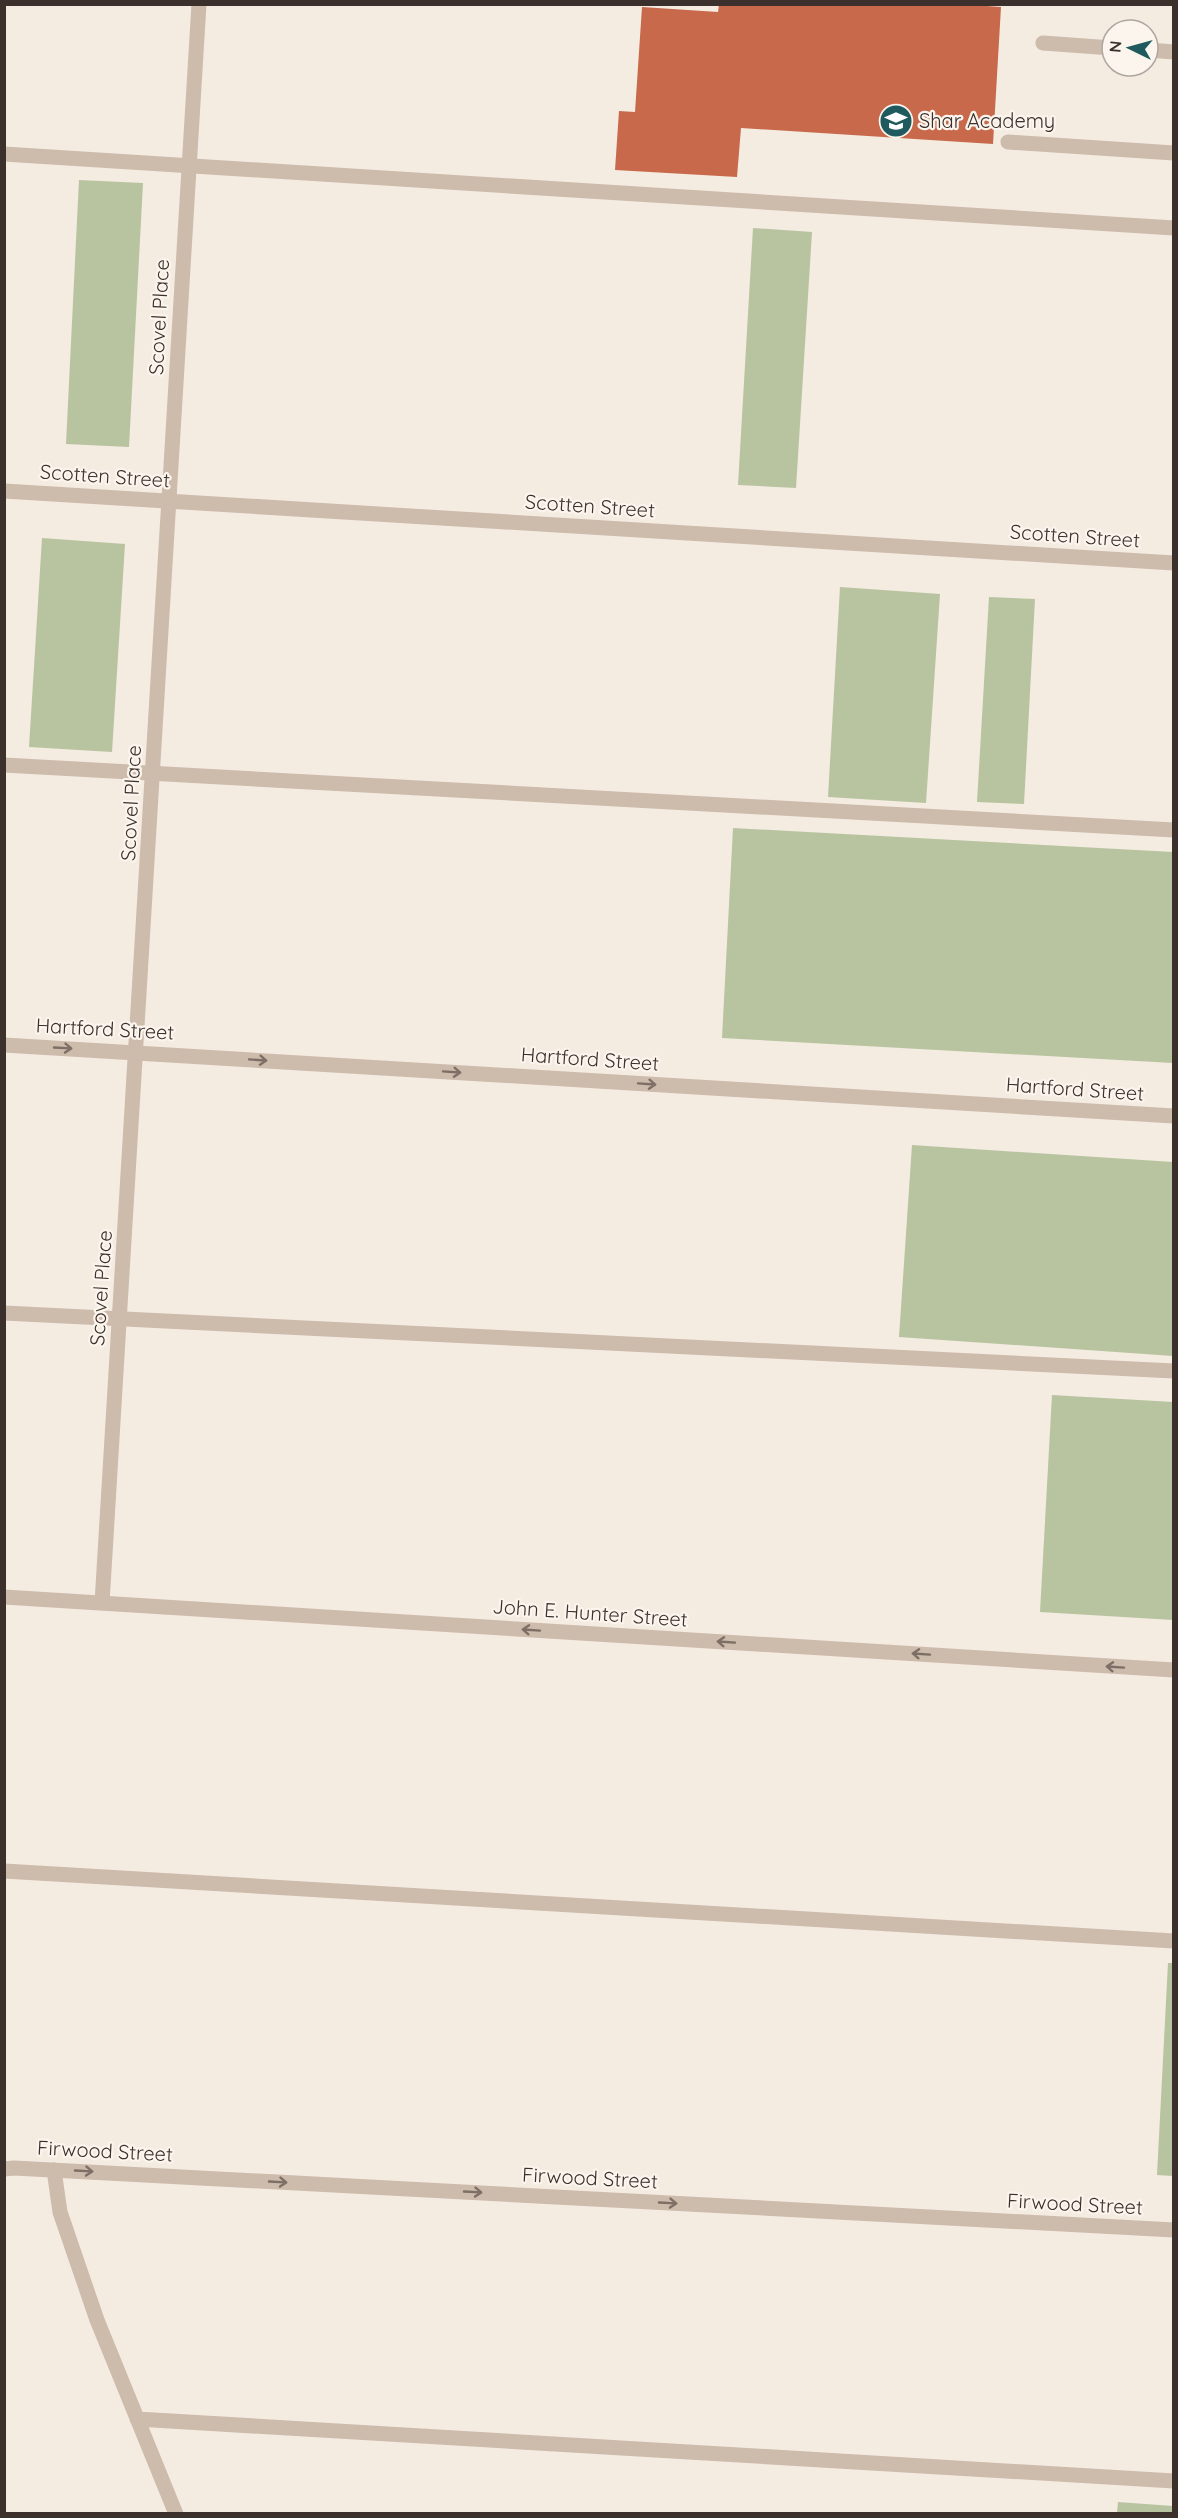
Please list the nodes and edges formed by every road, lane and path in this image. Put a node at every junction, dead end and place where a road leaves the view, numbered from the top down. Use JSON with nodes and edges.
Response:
{"nodes":[{"id":1,"x":199,"y":4,"type":"edge"},
{"id":2,"x":1043,"y":44,"type":"dead end"},
{"id":3,"x":1100,"y":47,"type":"edge"},
{"id":4,"x":1008,"y":142,"type":"dead end"},
{"id":5,"x":1173,"y":153,"type":"edge"},
{"id":6,"x":4,"y":154,"type":"edge"},
{"id":7,"x":189,"y":166,"type":"junction"},
{"id":8,"x":1173,"y":228,"type":"edge"},
{"id":9,"x":4,"y":491,"type":"edge"},
{"id":10,"x":170,"y":501,"type":"junction"},
{"id":11,"x":1173,"y":563,"type":"edge"},
{"id":12,"x":4,"y":765,"type":"edge"},
{"id":13,"x":153,"y":773,"type":"junction"},
{"id":14,"x":1173,"y":830,"type":"edge"},
{"id":15,"x":4,"y":1045,"type":"edge"},
{"id":16,"x":136,"y":1052,"type":"junction"},
{"id":17,"x":1173,"y":1116,"type":"edge"},
{"id":18,"x":4,"y":1313,"type":"edge"},
{"id":19,"x":120,"y":1320,"type":"junction"},
{"id":20,"x":1173,"y":1371,"type":"edge"},
{"id":21,"x":4,"y":1597,"type":"edge"},
{"id":22,"x":102,"y":1603,"type":"junction"},
{"id":23,"x":1173,"y":1670,"type":"edge"},
{"id":24,"x":4,"y":1871,"type":"edge"},
{"id":25,"x":1173,"y":1941,"type":"edge"},
{"id":26,"x":4,"y":2169,"type":"edge"},
{"id":27,"x":54,"y":2170,"type":"junction"},
{"id":28,"x":1173,"y":2230,"type":"edge"},
{"id":29,"x":136,"y":2419,"type":"junction"},
{"id":30,"x":1173,"y":2481,"type":"edge"},
{"id":31,"x":176,"y":2514,"type":"edge"}],
"edges":[{"from":1,"to":7,"type":"street","name":"Scovel Place"},
{"from":2,"to":3,"type":"street"},
{"from":4,"to":5,"type":"street"},
{"from":6,"to":7,"type":"street"},
{"from":7,"to":8,"type":"street"},
{"from":7,"to":10,"type":"street","name":"Scovel Place"},
{"from":9,"to":10,"type":"street","name":"Scotten Street"},
{"from":10,"to":11,"type":"street","name":"Scotten Street"},
{"from":10,"to":13,"type":"street","name":"Scovel Place"},
{"from":12,"to":13,"type":"street"},
{"from":13,"to":14,"type":"street"},
{"from":13,"to":16,"type":"street","name":"Scovel Place"},
{"from":15,"to":16,"type":"street","name":"Hartford Street","one_way":true},
{"from":16,"to":17,"type":"street","name":"Hartford Street","one_way":true},
{"from":16,"to":19,"type":"street","name":"Scovel Place"},
{"from":18,"to":19,"type":"street"},
{"from":19,"to":20,"type":"street"},
{"from":19,"to":22,"type":"street","name":"Scovel Place"},
{"from":21,"to":22,"type":"street","name":"John E. Hunter Street"},
{"from":23,"to":22,"type":"street","name":"John E. Hunter Street","one_way":true},
{"from":24,"to":25,"type":"street"},
{"from":26,"to":27,"type":"street","name":"Firwood Street"},
{"from":27,"to":28,"type":"street","name":"Firwood Street","one_way":true},
{"from":27,"to":29,"type":"street"},
{"from":29,"to":30,"type":"street"},
{"from":29,"to":31,"type":"street"}]}
